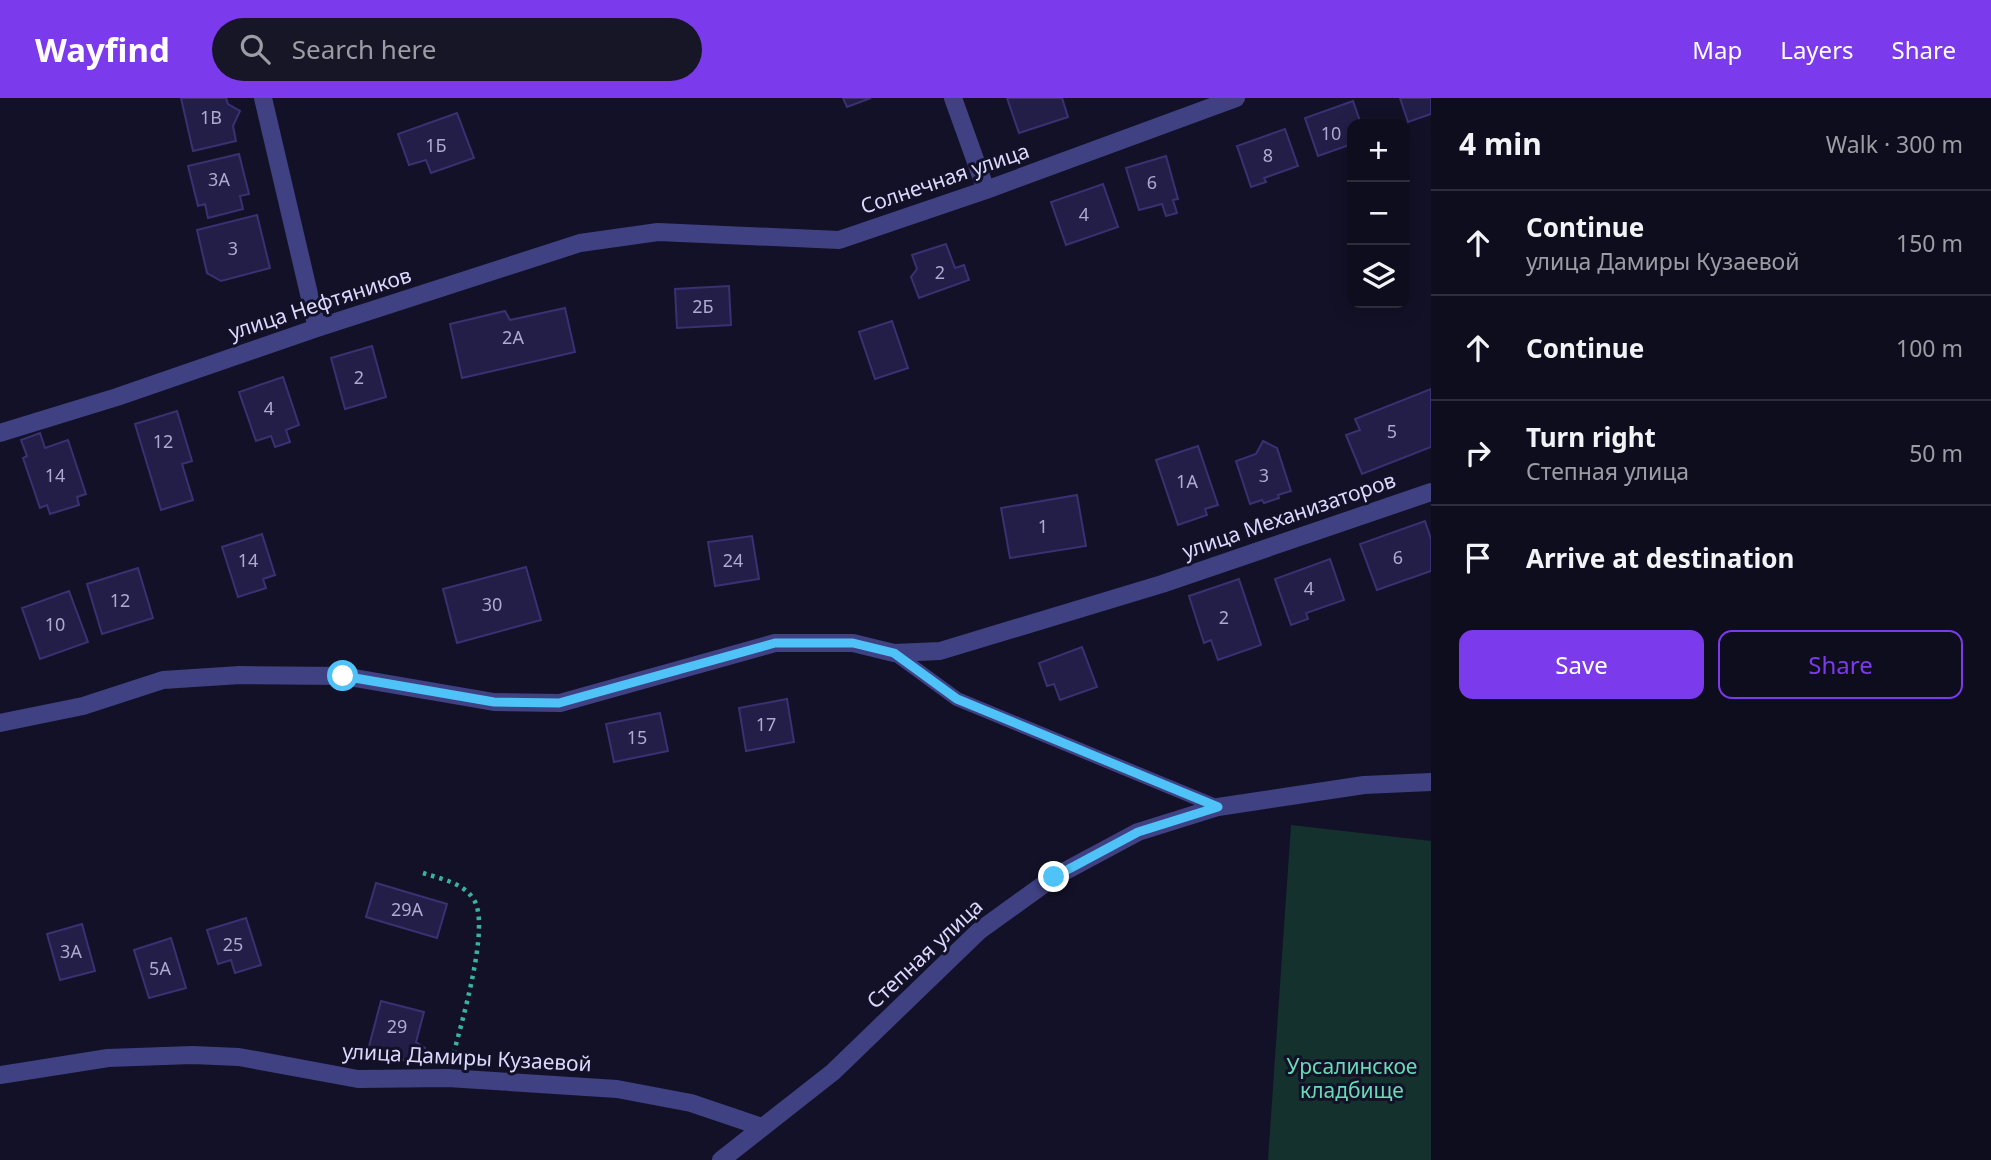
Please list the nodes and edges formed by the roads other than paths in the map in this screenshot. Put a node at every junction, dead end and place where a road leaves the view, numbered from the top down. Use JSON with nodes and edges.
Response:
{"nodes":[{"id":1,"x":263,"y":98,"type":"edge"},
{"id":2,"x":953,"y":98,"type":"edge"},
{"id":3,"x":1236,"y":98,"type":"edge"},
{"id":4,"x":986,"y":190,"type":"junction"},
{"id":5,"x":657,"y":232,"type":"joint"},
{"id":6,"x":317,"y":328,"type":"junction"},
{"id":7,"x":0,"y":433,"type":"edge"},
{"id":8,"x":1431,"y":492,"type":"edge"},
{"id":9,"x":894,"y":653,"type":"junction"},
{"id":10,"x":0,"y":723,"type":"edge"},
{"id":11,"x":1431,"y":782,"type":"edge"},
{"id":12,"x":1218,"y":807,"type":"junction"},
{"id":13,"x":0,"y":1075,"type":"edge"},
{"id":14,"x":762,"y":1127,"type":"junction"},
{"id":15,"x":722,"y":1160,"type":"edge"}],
"edges":[{"from":1,"to":6,"type":"street"},
{"from":2,"to":4,"type":"street"},
{"from":3,"to":4,"type":"street","name":"Солнечная улица"},
{"from":4,"to":5,"type":"street","name":"Солнечная улица"},
{"from":5,"to":6,"type":"street","name":"улица Нефтяников"},
{"from":6,"to":7,"type":"street","name":"улица Нефтяников"},
{"from":8,"to":9,"type":"street","name":"улица Механизаторов"},
{"from":9,"to":10,"type":"street"},
{"from":9,"to":12,"type":"lane"},
{"from":11,"to":12,"type":"street","name":"Степная улица"},
{"from":12,"to":14,"type":"street","name":"Степная улица"},
{"from":13,"to":14,"type":"street","name":"улица Дамиры Кузаевой"},
{"from":14,"to":15,"type":"street","name":"Степная улица"}]}
